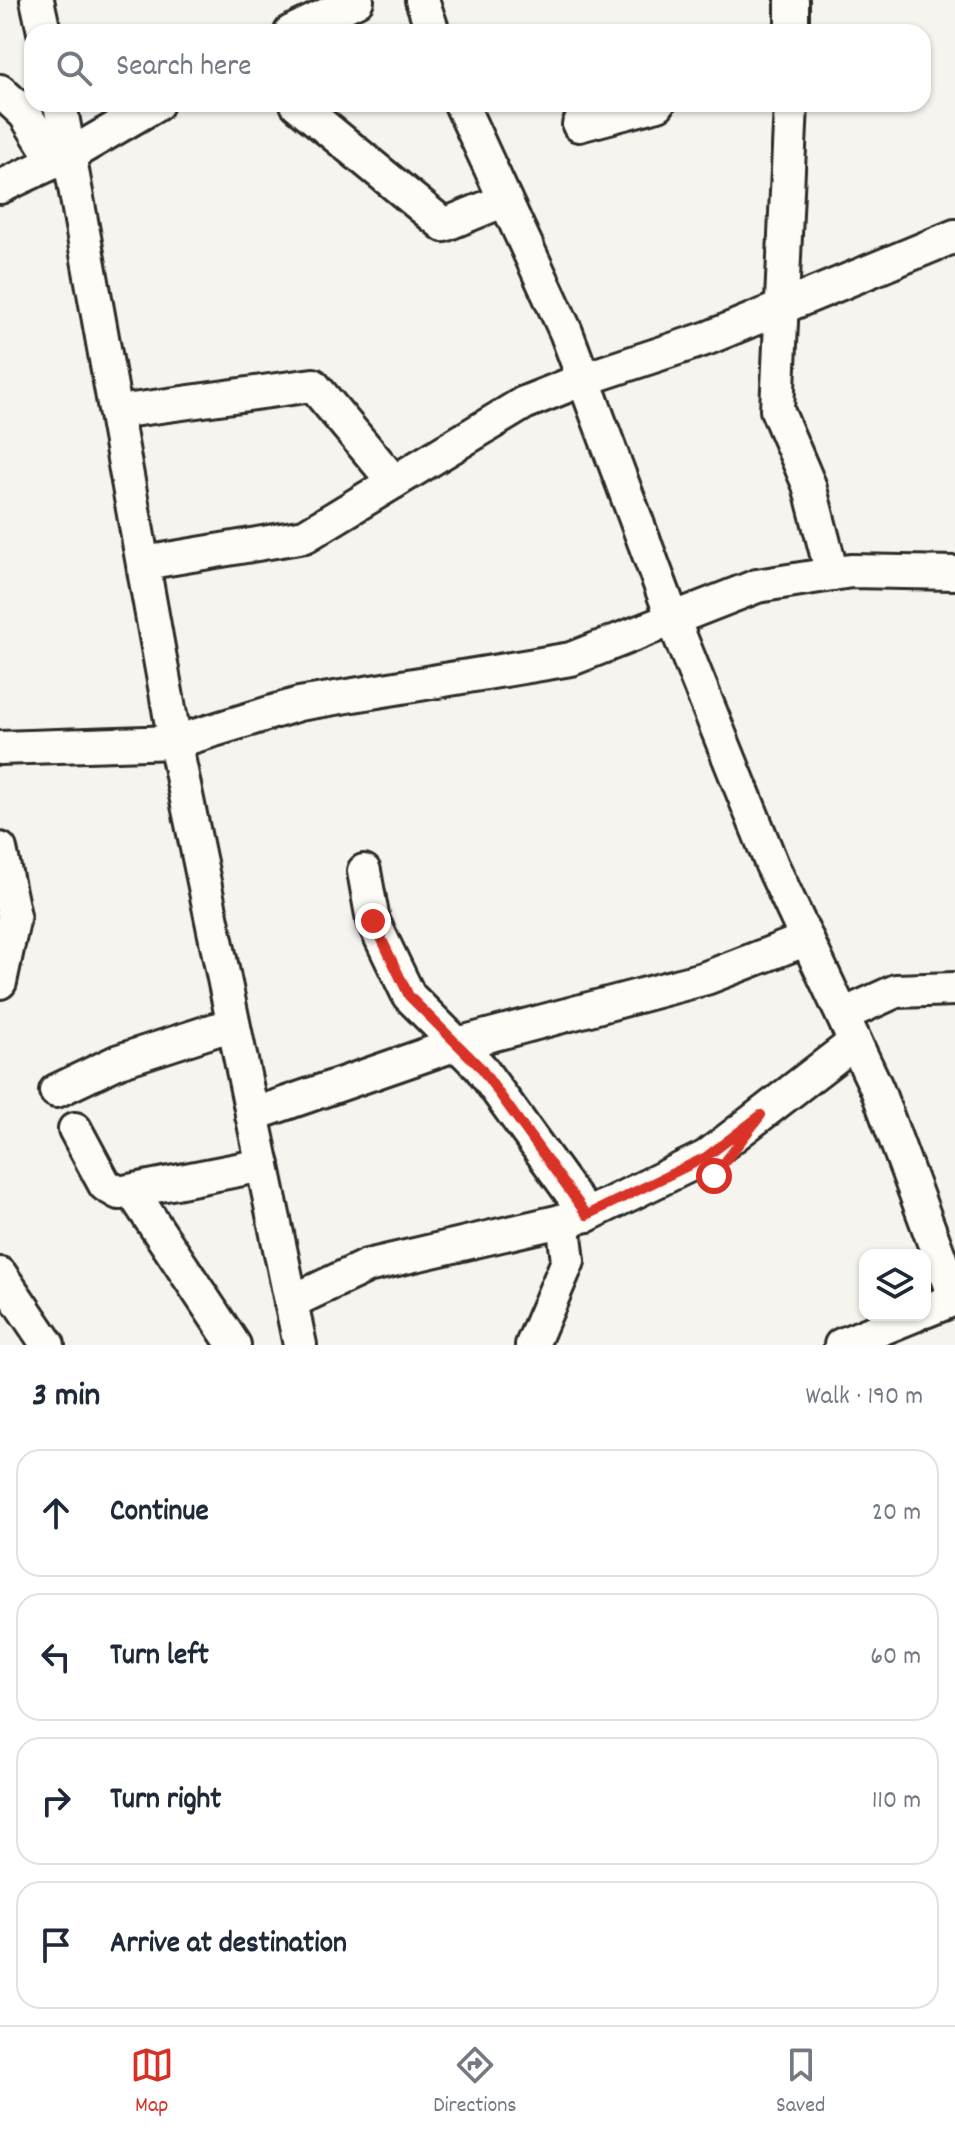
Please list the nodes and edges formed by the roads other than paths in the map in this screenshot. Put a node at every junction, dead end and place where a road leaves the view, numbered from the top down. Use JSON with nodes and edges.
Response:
{"nodes":[{"id":1,"x":37,"y":0,"type":"edge"},
{"id":2,"x":357,"y":0,"type":"edge"},
{"id":3,"x":422,"y":0,"type":"edge"},
{"id":4,"x":792,"y":0,"type":"edge"},
{"id":5,"x":42,"y":24,"type":"edge"},
{"id":6,"x":308,"y":24,"type":"edge"},
{"id":7,"x":430,"y":24,"type":"edge"},
{"id":8,"x":792,"y":24,"type":"edge"},
{"id":9,"x":0,"y":91,"type":"edge"},
{"id":10,"x":60,"y":112,"type":"edge"},
{"id":11,"x":143,"y":112,"type":"edge"},
{"id":12,"x":307,"y":112,"type":"edge"},
{"id":13,"x":465,"y":112,"type":"edge"},
{"id":14,"x":628,"y":112,"type":"edge"},
{"id":15,"x":791,"y":112,"type":"edge"},
{"id":16,"x":579,"y":125,"type":"dead end"},
{"id":17,"x":63,"y":158,"type":"junction"},
{"id":18,"x":0,"y":187,"type":"edge"},
{"id":19,"x":505,"y":200,"type":"junction"},
{"id":20,"x":955,"y":236,"type":"edge"},
{"id":21,"x":782,"y":306,"type":"junction"},
{"id":22,"x":584,"y":379,"type":"junction"},
{"id":23,"x":117,"y":412,"type":"junction"},
{"id":24,"x":394,"y":482,"type":"junction"},
{"id":25,"x":144,"y":563,"type":"junction"},
{"id":26,"x":955,"y":573,"type":"edge"},
{"id":27,"x":832,"y":574,"type":"junction"},
{"id":28,"x":673,"y":619,"type":"junction"},
{"id":29,"x":175,"y":742,"type":"junction"},
{"id":30,"x":0,"y":748,"type":"edge"},
{"id":31,"x":0,"y":849,"type":"edge"},
{"id":32,"x":364,"y":871,"type":"dead end"},
{"id":33,"x":807,"y":939,"type":"junction"},
{"id":34,"x":0,"y":982,"type":"edge"},
{"id":35,"x":955,"y":989,"type":"edge"},
{"id":36,"x":233,"y":1024,"type":"junction"},
{"id":37,"x":849,"y":1029,"type":"junction"},
{"id":38,"x":457,"y":1044,"type":"junction"},
{"id":39,"x":56,"y":1091,"type":"dead end"},
{"id":40,"x":252,"y":1115,"type":"junction"},
{"id":41,"x":761,"y":1115,"type":"junction"},
{"id":42,"x":75,"y":1129,"type":"dead end"},
{"id":43,"x":263,"y":1165,"type":"junction"},
{"id":44,"x":714,"y":1176,"type":"dead end"},
{"id":45,"x":132,"y":1191,"type":"junction"},
{"id":46,"x":575,"y":1218,"type":"junction"},
{"id":47,"x":0,"y":1274,"type":"edge"},
{"id":48,"x":291,"y":1302,"type":"junction"},
{"id":49,"x":931,"y":1309,"type":"edge"},
{"id":50,"x":900,"y":1321,"type":"edge"},
{"id":51,"x":48,"y":1345,"type":"edge"},
{"id":52,"x":234,"y":1345,"type":"edge"},
{"id":53,"x":300,"y":1345,"type":"edge"},
{"id":54,"x":532,"y":1345,"type":"edge"},
{"id":55,"x":841,"y":1345,"type":"edge"}],
"edges":[{"from":1,"to":5,"type":"street"},
{"from":2,"to":6,"type":"street"},
{"from":3,"to":7,"type":"street"},
{"from":4,"to":8,"type":"street"},
{"from":9,"to":17,"type":"street"},
{"from":10,"to":17,"type":"street"},
{"from":11,"to":17,"type":"street"},
{"from":12,"to":19,"type":"street"},
{"from":13,"to":19,"type":"street"},
{"from":14,"to":16,"type":"street"},
{"from":15,"to":21,"type":"street"},
{"from":17,"to":18,"type":"street"},
{"from":17,"to":23,"type":"street"},
{"from":19,"to":22,"type":"street"},
{"from":20,"to":21,"type":"street"},
{"from":21,"to":22,"type":"street"},
{"from":21,"to":27,"type":"street"},
{"from":22,"to":24,"type":"street"},
{"from":22,"to":28,"type":"street"},
{"from":23,"to":24,"type":"street"},
{"from":23,"to":25,"type":"street"},
{"from":24,"to":25,"type":"street"},
{"from":25,"to":29,"type":"street"},
{"from":26,"to":27,"type":"street"},
{"from":27,"to":28,"type":"street"},
{"from":28,"to":29,"type":"street"},
{"from":28,"to":33,"type":"street"},
{"from":29,"to":30,"type":"street"},
{"from":29,"to":36,"type":"street"},
{"from":31,"to":34,"type":"street"},
{"from":32,"to":38,"type":"street"},
{"from":33,"to":37,"type":"street"},
{"from":33,"to":38,"type":"street"},
{"from":35,"to":37,"type":"street"},
{"from":36,"to":39,"type":"street"},
{"from":36,"to":40,"type":"street"},
{"from":37,"to":41,"type":"street"},
{"from":37,"to":49,"type":"street"},
{"from":38,"to":40,"type":"street"},
{"from":38,"to":46,"type":"street"},
{"from":40,"to":43,"type":"street"},
{"from":41,"to":44,"type":"street"},
{"from":41,"to":46,"type":"street"},
{"from":42,"to":45,"type":"street"},
{"from":43,"to":45,"type":"street"},
{"from":43,"to":48,"type":"street"},
{"from":45,"to":52,"type":"street"},
{"from":46,"to":48,"type":"street"},
{"from":46,"to":54,"type":"street"},
{"from":47,"to":51,"type":"street"},
{"from":48,"to":53,"type":"street"},
{"from":50,"to":55,"type":"street"}]}
